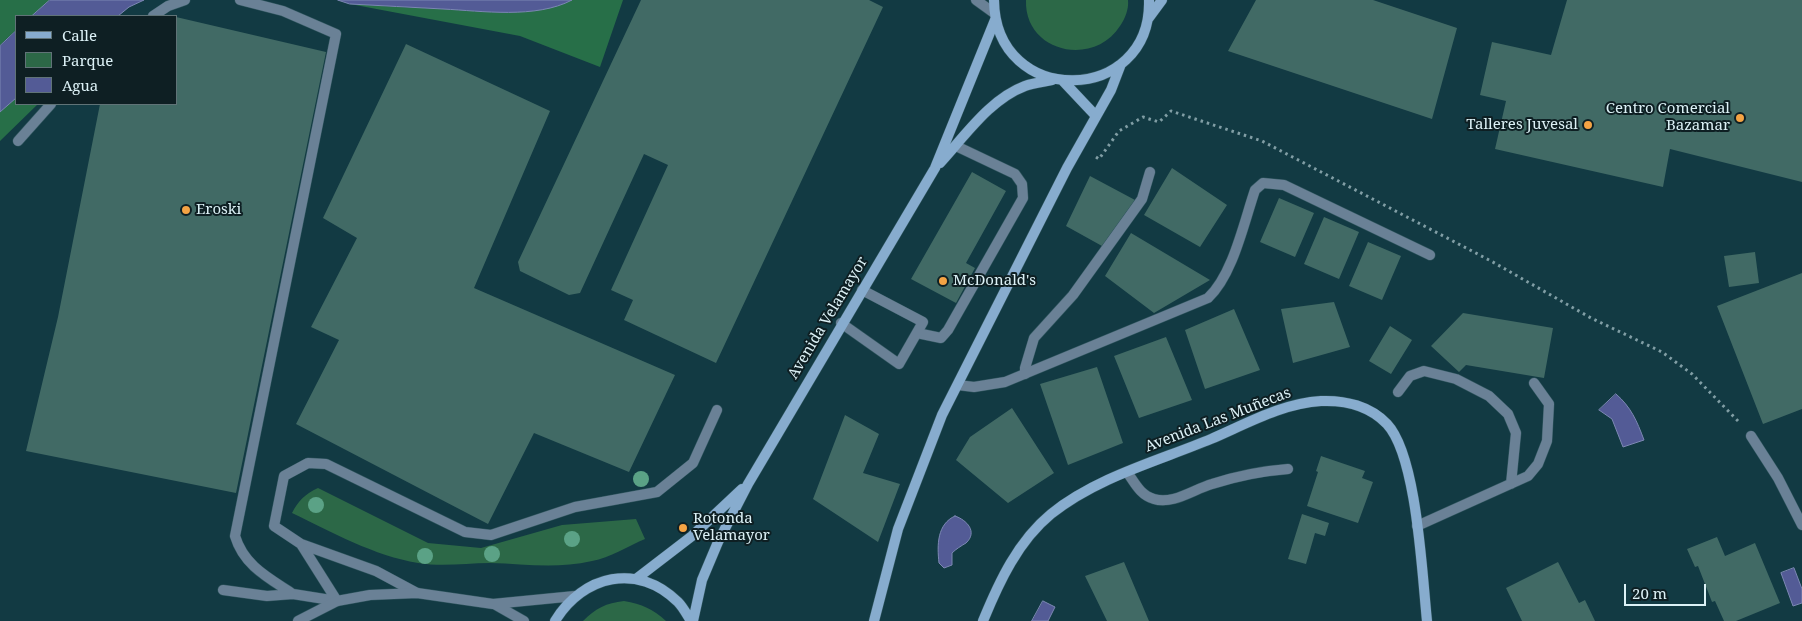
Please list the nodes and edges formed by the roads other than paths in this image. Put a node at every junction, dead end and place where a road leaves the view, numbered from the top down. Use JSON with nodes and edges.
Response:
{"nodes":[{"id":1,"x":185,"y":0,"type":"edge"},
{"id":2,"x":240,"y":0,"type":"edge"},
{"id":3,"x":976,"y":0,"type":"edge"},
{"id":4,"x":994,"y":0,"type":"edge"},
{"id":5,"x":1148,"y":0,"type":"edge"},
{"id":6,"x":1162,"y":0,"type":"edge"},
{"id":7,"x":154,"y":15,"type":"edge"},
{"id":8,"x":995,"y":16,"type":"junction"},
{"id":9,"x":1147,"y":19,"type":"junction"},
{"id":10,"x":1121,"y":64,"type":"junction"},
{"id":11,"x":1058,"y":80,"type":"junction"},
{"id":12,"x":50,"y":105,"type":"edge"},
{"id":13,"x":1096,"y":116,"type":"junction"},
{"id":14,"x":18,"y":141,"type":"dead end"},
{"id":15,"x":956,"y":146,"type":"junction"},
{"id":16,"x":935,"y":168,"type":"junction"},
{"id":17,"x":1150,"y":172,"type":"dead end"},
{"id":18,"x":1430,"y":255,"type":"dead end"},
{"id":19,"x":862,"y":290,"type":"junction"},
{"id":20,"x":841,"y":323,"type":"junction"},
{"id":21,"x":918,"y":333,"type":"junction"},
{"id":22,"x":1025,"y":374,"type":"junction"},
{"id":23,"x":1534,"y":383,"type":"dead end"},
{"id":24,"x":958,"y":385,"type":"junction"},
{"id":25,"x":1398,"y":392,"type":"dead end"},
{"id":26,"x":717,"y":410,"type":"dead end"},
{"id":27,"x":1751,"y":436,"type":"road end"},
{"id":28,"x":1288,"y":468,"type":"dead end"},
{"id":29,"x":1127,"y":472,"type":"junction"},
{"id":30,"x":748,"y":484,"type":"junction"},
{"id":31,"x":1511,"y":484,"type":"junction"},
{"id":32,"x":1802,"y":525,"type":"edge"},
{"id":33,"x":1416,"y":526,"type":"junction"},
{"id":34,"x":301,"y":544,"type":"junction"},
{"id":35,"x":636,"y":579,"type":"junction"},
{"id":36,"x":223,"y":590,"type":"dead end"},
{"id":37,"x":417,"y":592,"type":"junction"},
{"id":38,"x":293,"y":594,"type":"junction"},
{"id":39,"x":575,"y":596,"type":"junction"},
{"id":40,"x":337,"y":601,"type":"junction"},
{"id":41,"x":493,"y":604,"type":"junction"},
{"id":42,"x":298,"y":621,"type":"edge"},
{"id":43,"x":524,"y":621,"type":"edge"},
{"id":44,"x":555,"y":621,"type":"edge"},
{"id":45,"x":692,"y":621,"type":"edge"},
{"id":46,"x":874,"y":621,"type":"edge"},
{"id":47,"x":983,"y":621,"type":"edge"},
{"id":48,"x":1427,"y":621,"type":"edge"}],
"edges":[{"from":1,"to":7,"type":"street"},
{"from":2,"to":38,"type":"street"},
{"from":3,"to":8,"type":"street"},
{"from":4,"to":8,"type":"street"},
{"from":5,"to":9,"type":"street"},
{"from":6,"to":9,"type":"street"},
{"from":8,"to":11,"type":"street"},
{"from":8,"to":16,"type":"street"},
{"from":9,"to":10,"type":"street"},
{"from":10,"to":11,"type":"street"},
{"from":10,"to":13,"type":"street"},
{"from":11,"to":13,"type":"street"},
{"from":11,"to":15,"type":"street"},
{"from":12,"to":14,"type":"street"},
{"from":13,"to":24,"type":"street"},
{"from":15,"to":16,"type":"street"},
{"from":15,"to":21,"type":"street"},
{"from":16,"to":19,"type":"street","name":"Avenida Velamayor"},
{"from":17,"to":22,"type":"street"},
{"from":18,"to":22,"type":"street"},
{"from":19,"to":20,"type":"street","name":"Avenida Velamayor"},
{"from":19,"to":21,"type":"street"},
{"from":20,"to":21,"type":"street"},
{"from":20,"to":30,"type":"street","name":"Avenida Velamayor"},
{"from":22,"to":24,"type":"street"},
{"from":23,"to":31,"type":"street"},
{"from":24,"to":46,"type":"street"},
{"from":25,"to":31,"type":"street"},
{"from":26,"to":34,"type":"street"},
{"from":27,"to":32,"type":"street"},
{"from":28,"to":29,"type":"street"},
{"from":29,"to":33,"type":"street","name":"Avenida Las Muñecas"},
{"from":29,"to":47,"type":"street","name":"Avenida Las Muñecas"},
{"from":30,"to":35,"type":"street","name":"Avenida Velamayor"},
{"from":30,"to":45,"type":"street","name":"Avenida Velamayor"},
{"from":31,"to":33,"type":"street"},
{"from":33,"to":48,"type":"street","name":"Avenida Las Muñecas"},
{"from":34,"to":37,"type":"street"},
{"from":34,"to":40,"type":"street"},
{"from":35,"to":39,"type":"street"},
{"from":35,"to":45,"type":"street"},
{"from":36,"to":38,"type":"street"},
{"from":37,"to":40,"type":"street"},
{"from":37,"to":41,"type":"street"},
{"from":38,"to":40,"type":"street"},
{"from":39,"to":41,"type":"street"},
{"from":39,"to":44,"type":"street"},
{"from":40,"to":42,"type":"street"},
{"from":41,"to":43,"type":"street"}]}
